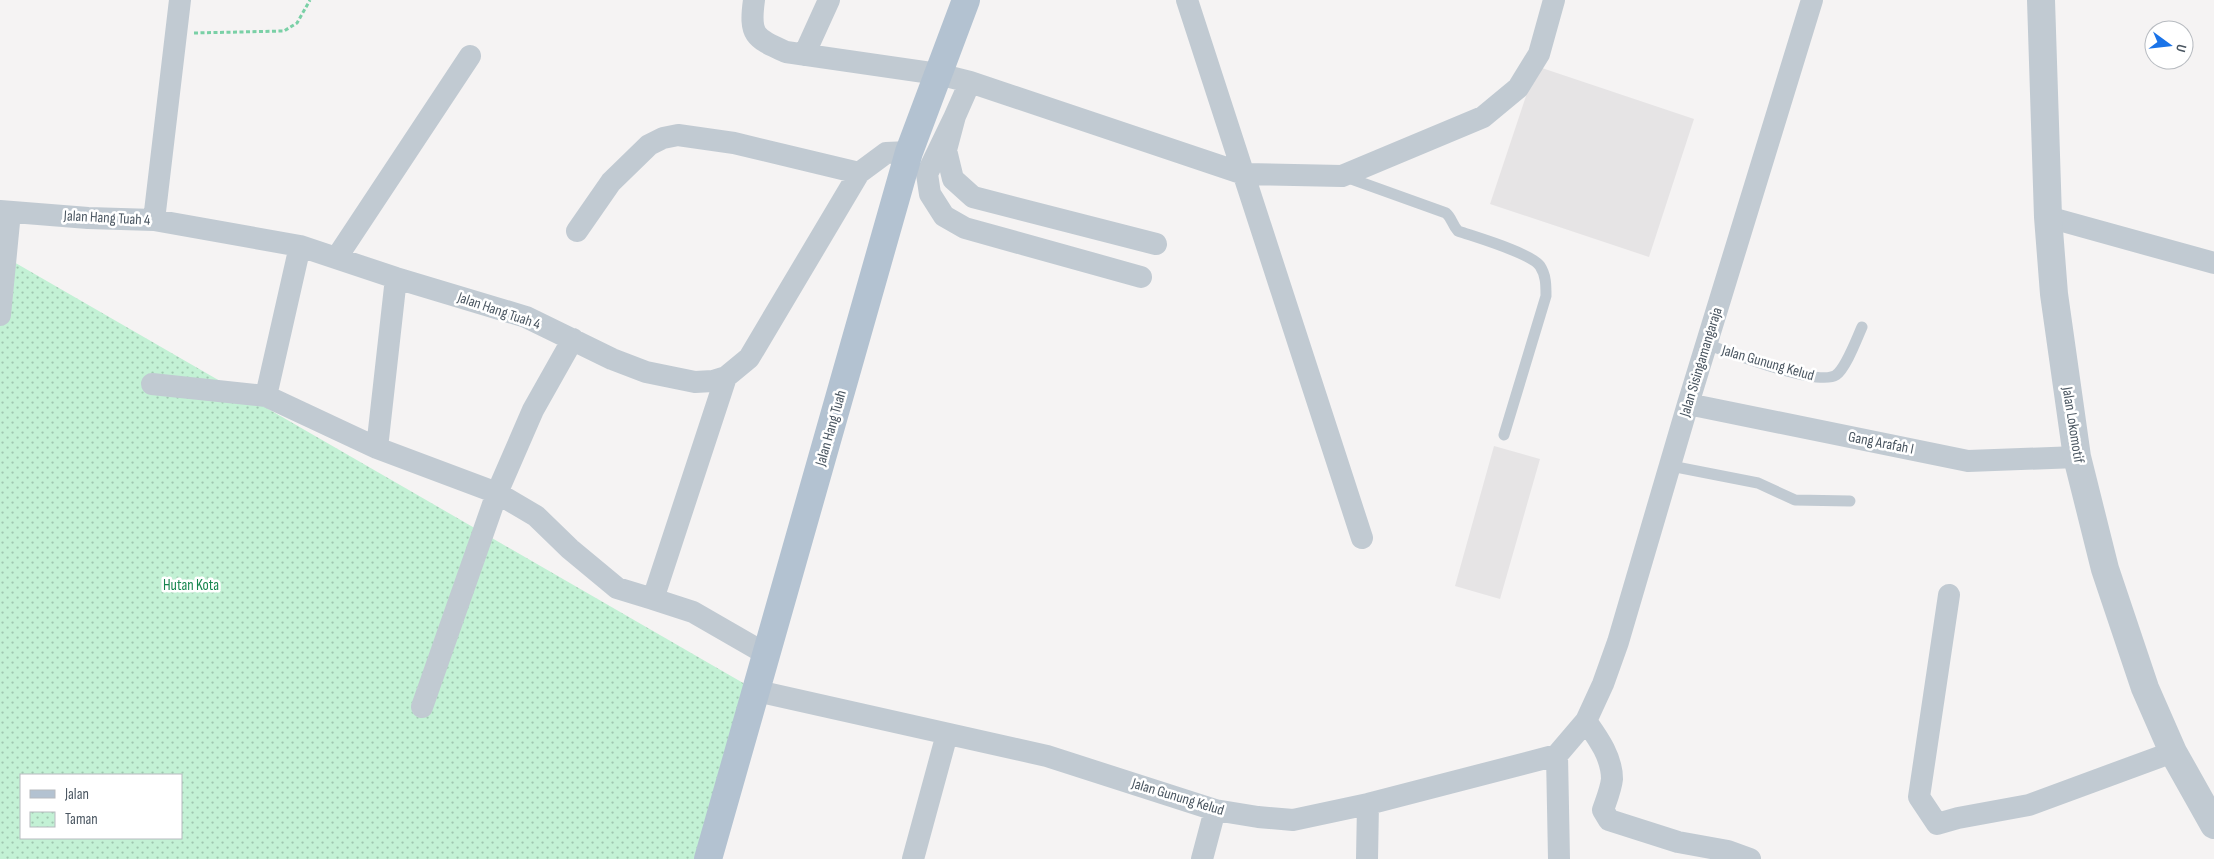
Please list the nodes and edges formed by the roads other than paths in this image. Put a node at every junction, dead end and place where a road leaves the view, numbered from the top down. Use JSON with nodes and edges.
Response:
{"nodes":[{"id":1,"x":180,"y":0,"type":"edge"},
{"id":2,"x":754,"y":0,"type":"edge"},
{"id":3,"x":828,"y":0,"type":"edge"},
{"id":4,"x":966,"y":0,"type":"edge"},
{"id":5,"x":1187,"y":0,"type":"edge"},
{"id":6,"x":1554,"y":0,"type":"edge"},
{"id":7,"x":2041,"y":0,"type":"edge"},
{"id":8,"x":1809,"y":1,"type":"edge"},
{"id":9,"x":804,"y":55,"type":"junction"},
{"id":10,"x":470,"y":56,"type":"dead end"},
{"id":11,"x":938,"y":74,"type":"junction"},
{"id":12,"x":970,"y":82,"type":"junction"},
{"id":13,"x":955,"y":116,"type":"junction"},
{"id":14,"x":909,"y":152,"type":"junction"},
{"id":15,"x":860,"y":173,"type":"junction"},
{"id":16,"x":1244,"y":174,"type":"junction"},
{"id":17,"x":1342,"y":176,"type":"junction"},
{"id":18,"x":5,"y":212,"type":"edge"},
{"id":19,"x":2048,"y":217,"type":"junction"},
{"id":20,"x":154,"y":220,"type":"junction"},
{"id":21,"x":576,"y":231,"type":"dead end"},
{"id":22,"x":1156,"y":244,"type":"dead end"},
{"id":23,"x":300,"y":246,"type":"junction"},
{"id":24,"x":337,"y":258,"type":"junction"},
{"id":25,"x":2214,"y":263,"type":"edge"},
{"id":26,"x":1142,"y":277,"type":"dead end"},
{"id":27,"x":396,"y":278,"type":"junction"},
{"id":28,"x":0,"y":315,"type":"edge"},
{"id":29,"x":1862,"y":327,"type":"dead end"},
{"id":30,"x":573,"y":339,"type":"junction"},
{"id":31,"x":1706,"y":344,"type":"junction"},
{"id":32,"x":726,"y":377,"type":"junction"},
{"id":33,"x":152,"y":384,"type":"dead end"},
{"id":34,"x":266,"y":396,"type":"junction"},
{"id":35,"x":1688,"y":404,"type":"junction"},
{"id":36,"x":1504,"y":435,"type":"dead end"},
{"id":37,"x":377,"y":448,"type":"junction"},
{"id":38,"x":2077,"y":457,"type":"junction"},
{"id":39,"x":1671,"y":466,"type":"junction"},
{"id":40,"x":497,"y":493,"type":"junction"},
{"id":41,"x":1850,"y":501,"type":"dead end"},
{"id":42,"x":1362,"y":538,"type":"dead end"},
{"id":43,"x":1949,"y":594,"type":"dead end"},
{"id":44,"x":652,"y":599,"type":"junction"},
{"id":45,"x":766,"y":654,"type":"junction"},
{"id":46,"x":757,"y":691,"type":"junction"},
{"id":47,"x":422,"y":707,"type":"dead end"},
{"id":48,"x":1586,"y":721,"type":"junction"},
{"id":49,"x":946,"y":734,"type":"junction"},
{"id":50,"x":2173,"y":752,"type":"junction"},
{"id":51,"x":1557,"y":755,"type":"junction"},
{"id":52,"x":1368,"y":804,"type":"junction"},
{"id":53,"x":1215,"y":810,"type":"junction"},
{"id":54,"x":2214,"y":825,"type":"edge"},
{"id":55,"x":708,"y":859,"type":"edge"},
{"id":56,"x":913,"y":859,"type":"edge"},
{"id":57,"x":1202,"y":859,"type":"edge"},
{"id":58,"x":1367,"y":859,"type":"edge"},
{"id":59,"x":1559,"y":859,"type":"edge"},
{"id":60,"x":1750,"y":859,"type":"edge"}],
"edges":[{"from":1,"to":20,"type":"street"},
{"from":2,"to":9,"type":"street"},
{"from":3,"to":9,"type":"street"},
{"from":4,"to":11,"type":"main road","name":"Jalan Hang Tuah"},
{"from":5,"to":16,"type":"street"},
{"from":6,"to":17,"type":"street"},
{"from":7,"to":19,"type":"street","name":"Jalan Lokomotif"},
{"from":8,"to":31,"type":"street","name":"Jalan Sisingamangaraja"},
{"from":9,"to":11,"type":"street"},
{"from":10,"to":24,"type":"street"},
{"from":11,"to":12,"type":"street"},
{"from":11,"to":14,"type":"main road","name":"Jalan Hang Tuah"},
{"from":12,"to":13,"type":"street"},
{"from":12,"to":16,"type":"street"},
{"from":13,"to":22,"type":"street"},
{"from":13,"to":26,"type":"street"},
{"from":14,"to":15,"type":"street","name":"Jalan Hang Tuah 4"},
{"from":14,"to":45,"type":"main road","name":"Jalan Hang Tuah"},
{"from":15,"to":21,"type":"street"},
{"from":15,"to":32,"type":"street","name":"Jalan Hang Tuah 4"},
{"from":16,"to":17,"type":"street"},
{"from":16,"to":42,"type":"street"},
{"from":17,"to":36,"type":"lane"},
{"from":18,"to":20,"type":"street","name":"Jalan Hang Tuah 4"},
{"from":18,"to":28,"type":"street"},
{"from":19,"to":25,"type":"street"},
{"from":19,"to":38,"type":"street","name":"Jalan Lokomotif"},
{"from":20,"to":23,"type":"street","name":"Jalan Hang Tuah 4"},
{"from":23,"to":24,"type":"street","name":"Jalan Hang Tuah 4"},
{"from":23,"to":34,"type":"street"},
{"from":24,"to":27,"type":"street","name":"Jalan Hang Tuah 4"},
{"from":27,"to":30,"type":"street","name":"Jalan Hang Tuah 4"},
{"from":27,"to":37,"type":"street"},
{"from":29,"to":31,"type":"lane","name":"Jalan Gunung Kelud"},
{"from":30,"to":32,"type":"street","name":"Jalan Hang Tuah 4"},
{"from":30,"to":40,"type":"street"},
{"from":31,"to":35,"type":"street","name":"Jalan Sisingamangaraja"},
{"from":32,"to":44,"type":"street"},
{"from":33,"to":34,"type":"street"},
{"from":34,"to":37,"type":"street"},
{"from":35,"to":38,"type":"street","name":"Gang Arafah I"},
{"from":35,"to":39,"type":"street","name":"Jalan Sisingamangaraja"},
{"from":37,"to":40,"type":"street"},
{"from":38,"to":50,"type":"street","name":"Jalan Lokomotif"},
{"from":39,"to":41,"type":"lane"},
{"from":39,"to":48,"type":"street","name":"Jalan Sisingamangaraja"},
{"from":40,"to":44,"type":"street"},
{"from":40,"to":47,"type":"street"},
{"from":43,"to":50,"type":"street"},
{"from":44,"to":45,"type":"street"},
{"from":45,"to":46,"type":"main road","name":"Jalan Hang Tuah"},
{"from":46,"to":49,"type":"street","name":"Jalan Gunung Kelud"},
{"from":46,"to":55,"type":"main road","name":"Jalan Hang Tuah"},
{"from":48,"to":51,"type":"street"},
{"from":48,"to":60,"type":"street"},
{"from":49,"to":53,"type":"street","name":"Jalan Gunung Kelud"},
{"from":49,"to":56,"type":"street"},
{"from":50,"to":54,"type":"street","name":"Jalan Lokomotif"},
{"from":51,"to":52,"type":"street","name":"Jalan Gunung Kelud"},
{"from":51,"to":59,"type":"street"},
{"from":52,"to":53,"type":"street","name":"Jalan Gunung Kelud"},
{"from":52,"to":58,"type":"street"},
{"from":53,"to":57,"type":"street"}]}
